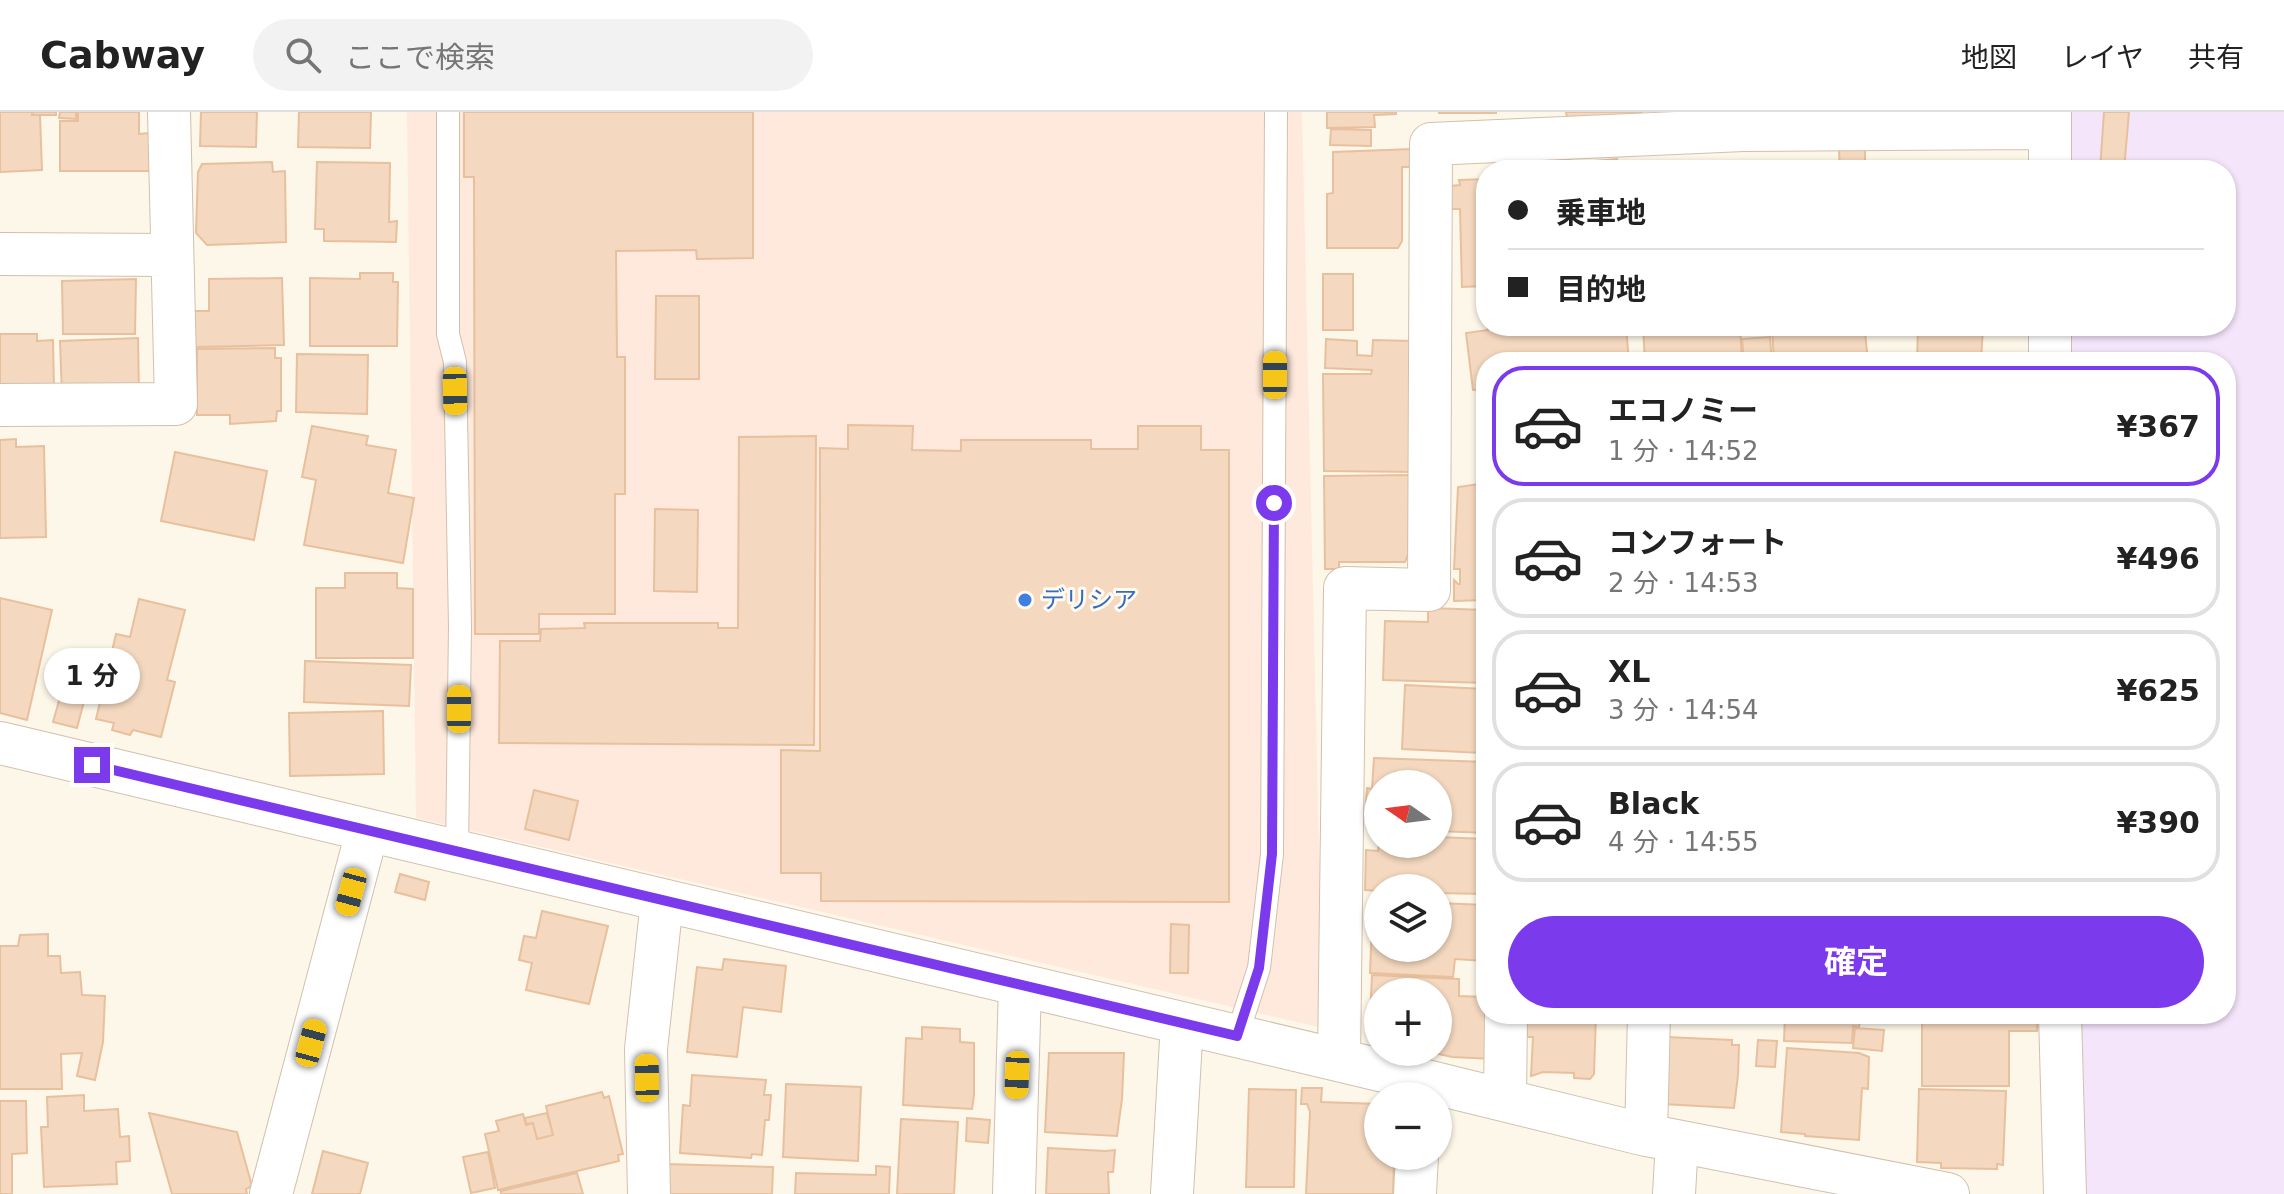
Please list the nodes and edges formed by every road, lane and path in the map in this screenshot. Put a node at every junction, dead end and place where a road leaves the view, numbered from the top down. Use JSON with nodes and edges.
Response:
{"nodes":[{"id":1,"x":169,"y":112,"type":"edge"},
{"id":2,"x":448,"y":112,"type":"edge"},
{"id":3,"x":1276,"y":112,"type":"edge"},
{"id":4,"x":2050,"y":120,"type":"edge"},
{"id":5,"x":2050,"y":160,"type":"edge"},
{"id":6,"x":0,"y":254,"type":"edge"},
{"id":7,"x":172,"y":255,"type":"junction"},
{"id":8,"x":0,"y":405,"type":"edge"},
{"id":9,"x":0,"y":743,"type":"edge"},
{"id":10,"x":367,"y":832,"type":"junction"},
{"id":11,"x":457,"y":852,"type":"junction"},
{"id":12,"x":662,"y":901,"type":"junction"},
{"id":13,"x":1020,"y":985,"type":"junction"},
{"id":14,"x":1182,"y":1023,"type":"junction"},
{"id":15,"x":1506,"y":1024,"type":"edge"},
{"id":16,"x":1650,"y":1024,"type":"edge"},
{"id":17,"x":2060,"y":1024,"type":"edge"},
{"id":18,"x":1237,"y":1036,"type":"junction"},
{"id":19,"x":1339,"y":1060,"type":"junction"},
{"id":20,"x":1403,"y":1082,"type":"edge"},
{"id":21,"x":1452,"y":1092,"type":"edge"},
{"id":22,"x":1505,"y":1100,"type":"junction"},
{"id":23,"x":1662,"y":1138,"type":"junction"},
{"id":24,"x":1416,"y":1170,"type":"edge"},
{"id":25,"x":271,"y":1194,"type":"edge"},
{"id":26,"x":649,"y":1194,"type":"edge"},
{"id":27,"x":1014,"y":1194,"type":"edge"},
{"id":28,"x":1172,"y":1194,"type":"edge"},
{"id":29,"x":1415,"y":1194,"type":"edge"},
{"id":30,"x":1674,"y":1194,"type":"edge"},
{"id":31,"x":1948,"y":1194,"type":"edge"},
{"id":32,"x":2065,"y":1194,"type":"edge"}],
"edges":[{"from":1,"to":7,"type":"street"},
{"from":2,"to":11,"type":"lane"},
{"from":3,"to":18,"type":"lane"},
{"from":4,"to":5,"type":"street"},
{"from":4,"to":19,"type":"street"},
{"from":6,"to":7,"type":"street"},
{"from":7,"to":8,"type":"street"},
{"from":9,"to":10,"type":"street"},
{"from":10,"to":11,"type":"street"},
{"from":10,"to":25,"type":"street"},
{"from":11,"to":12,"type":"street"},
{"from":12,"to":13,"type":"street"},
{"from":12,"to":26,"type":"street"},
{"from":13,"to":14,"type":"street"},
{"from":13,"to":27,"type":"street"},
{"from":14,"to":18,"type":"street"},
{"from":14,"to":28,"type":"street"},
{"from":15,"to":22,"type":"street"},
{"from":16,"to":23,"type":"street"},
{"from":17,"to":32,"type":"street"},
{"from":18,"to":19,"type":"street"},
{"from":19,"to":20,"type":"street"},
{"from":21,"to":22,"type":"street"},
{"from":22,"to":23,"type":"street"},
{"from":23,"to":30,"type":"street"},
{"from":23,"to":31,"type":"street"},
{"from":24,"to":29,"type":"street"}]}
